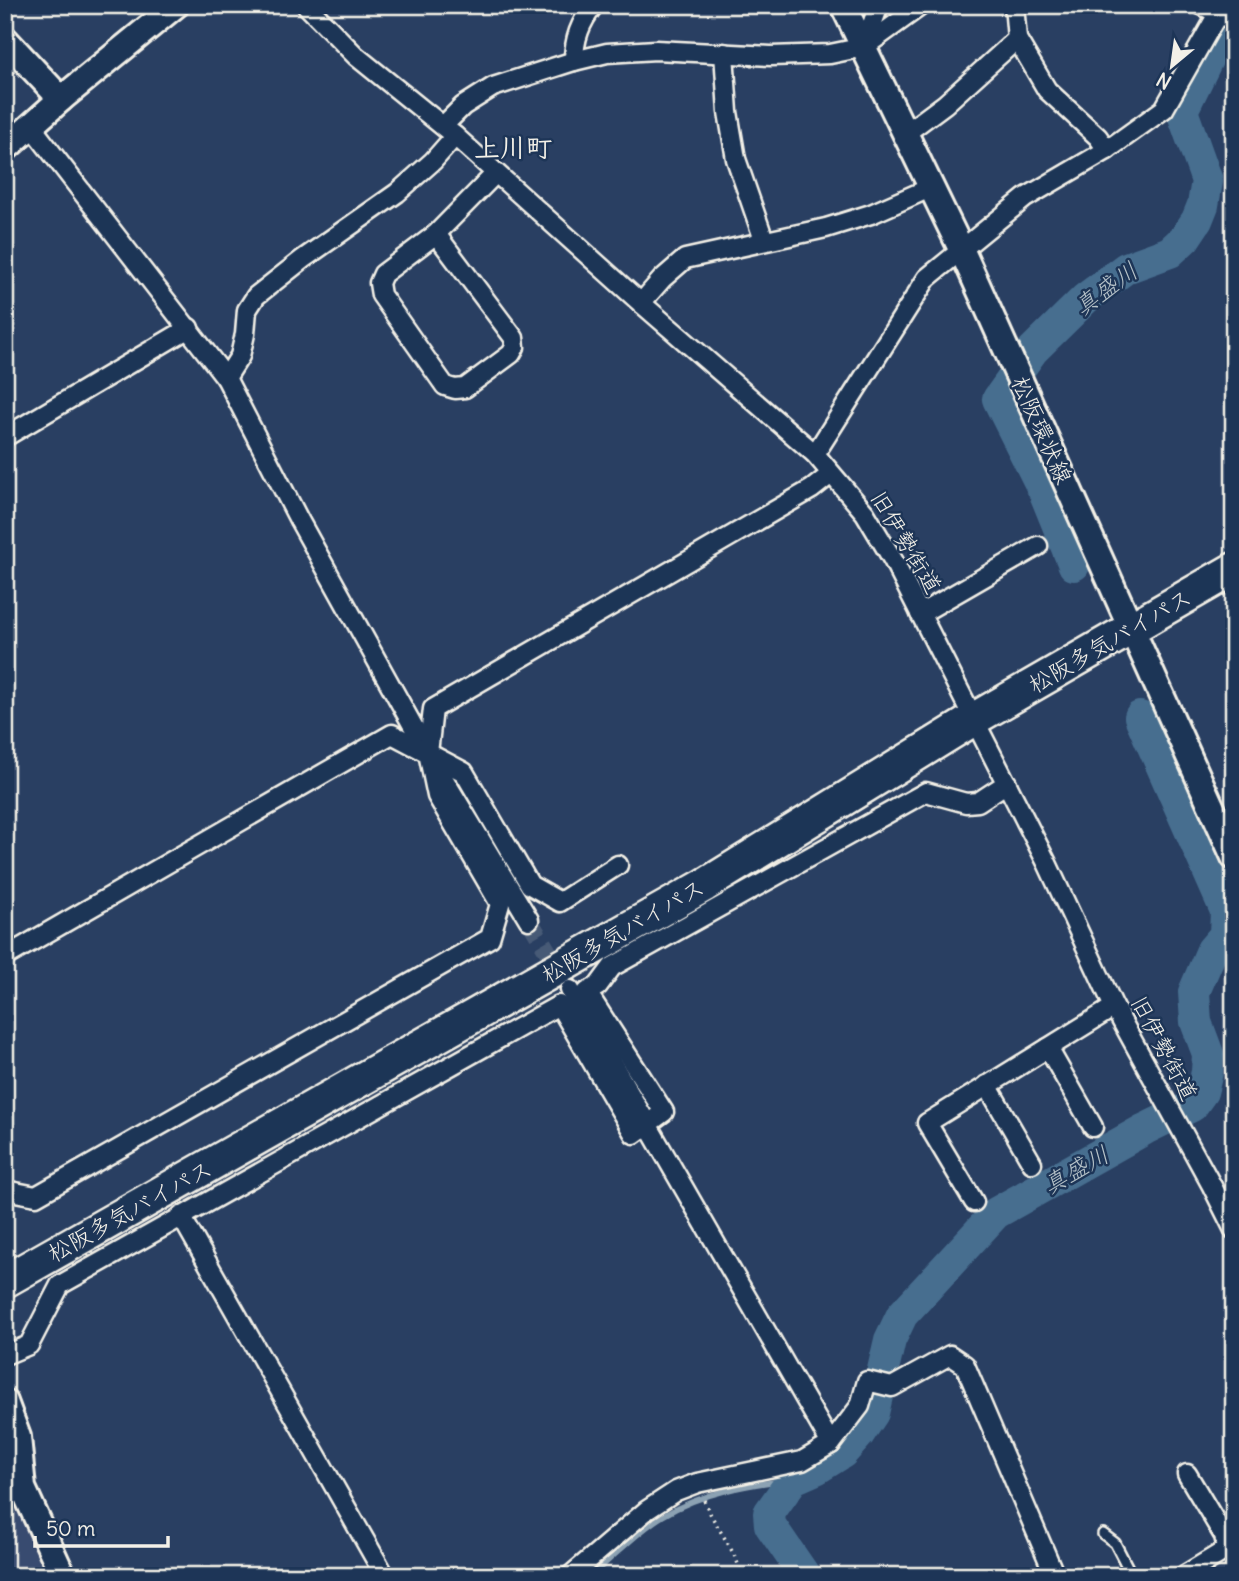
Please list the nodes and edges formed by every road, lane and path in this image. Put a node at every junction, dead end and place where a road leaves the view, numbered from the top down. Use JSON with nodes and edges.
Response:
{"nodes":[{"id":1,"x":176,"y":5,"type":"edge"},
{"id":2,"x":306,"y":5,"type":"edge"},
{"id":3,"x":594,"y":5,"type":"edge"},
{"id":4,"x":843,"y":5,"type":"edge"},
{"id":5,"x":879,"y":5,"type":"edge"},
{"id":6,"x":922,"y":5,"type":"edge"},
{"id":7,"x":1013,"y":5,"type":"edge"},
{"id":8,"x":1201,"y":5,"type":"edge"},
{"id":9,"x":1226,"y":13,"type":"edge"},
{"id":10,"x":5,"y":39,"type":"edge"},
{"id":11,"x":1017,"y":39,"type":"junction"},
{"id":12,"x":864,"y":47,"type":"junction"},
{"id":13,"x":724,"y":53,"type":"junction"},
{"id":14,"x":574,"y":61,"type":"junction"},
{"id":15,"x":61,"y":99,"type":"junction"},
{"id":16,"x":31,"y":126,"type":"junction"},
{"id":17,"x":449,"y":131,"type":"junction"},
{"id":18,"x":906,"y":133,"type":"junction"},
{"id":19,"x":5,"y":149,"type":"edge"},
{"id":20,"x":1107,"y":150,"type":"junction"},
{"id":21,"x":496,"y":173,"type":"junction"},
{"id":22,"x":932,"y":187,"type":"junction"},
{"id":23,"x":436,"y":234,"type":"junction"},
{"id":24,"x":764,"y":240,"type":"junction"},
{"id":25,"x":962,"y":251,"type":"junction"},
{"id":26,"x":641,"y":303,"type":"junction"},
{"id":27,"x":189,"y":328,"type":"junction"},
{"id":28,"x":226,"y":378,"type":"junction"},
{"id":29,"x":5,"y":437,"type":"edge"},
{"id":30,"x":815,"y":454,"type":"junction"},
{"id":31,"x":831,"y":474,"type":"junction"},
{"id":32,"x":1038,"y":546,"type":"dead end"},
{"id":33,"x":1234,"y":569,"type":"edge"},
{"id":34,"x":920,"y":614,"type":"junction"},
{"id":35,"x":1132,"y":628,"type":"junction"},
{"id":36,"x":974,"y":719,"type":"junction"},
{"id":37,"x":428,"y":753,"type":"junction"},
{"id":38,"x":1007,"y":783,"type":"junction"},
{"id":39,"x":1234,"y":858,"type":"edge"},
{"id":40,"x":618,"y":865,"type":"dead end"},
{"id":41,"x":529,"y":920,"type":"tunnel mouth"},
{"id":42,"x":5,"y":957,"type":"edge"},
{"id":43,"x":570,"y":990,"type":"tunnel mouth"},
{"id":44,"x":1114,"y":1007,"type":"junction"},
{"id":45,"x":1048,"y":1048,"type":"junction"},
{"id":46,"x":987,"y":1085,"type":"junction"},
{"id":47,"x":649,"y":1125,"type":"junction"},
{"id":48,"x":1093,"y":1127,"type":"dead end"},
{"id":49,"x":1032,"y":1163,"type":"dead end"},
{"id":50,"x":5,"y":1190,"type":"edge"},
{"id":51,"x":974,"y":1202,"type":"dead end"},
{"id":52,"x":181,"y":1216,"type":"junction"},
{"id":53,"x":1234,"y":1230,"type":"edge"},
{"id":54,"x":5,"y":1281,"type":"edge"},
{"id":55,"x":5,"y":1355,"type":"edge"},
{"id":56,"x":5,"y":1402,"type":"edge"},
{"id":57,"x":831,"y":1444,"type":"junction"},
{"id":58,"x":1186,"y":1474,"type":"dead end"},
{"id":59,"x":14,"y":1494,"type":"edge"},
{"id":60,"x":707,"y":1510,"type":"dead end"},
{"id":61,"x":1103,"y":1534,"type":"dead end"},
{"id":62,"x":1231,"y":1547,"type":"edge"},
{"id":63,"x":63,"y":1576,"type":"edge"},
{"id":64,"x":385,"y":1576,"type":"edge"},
{"id":65,"x":570,"y":1576,"type":"edge"},
{"id":66,"x":742,"y":1576,"type":"edge"},
{"id":67,"x":1055,"y":1576,"type":"edge"},
{"id":68,"x":1132,"y":1576,"type":"edge"},
{"id":69,"x":1182,"y":1576,"type":"edge"}],
"edges":[{"from":1,"to":15,"type":"main road"},
{"from":2,"to":17,"type":"street","name":"旧伊勢街道"},
{"from":3,"to":14,"type":"street"},
{"from":4,"to":12,"type":"main road","name":"松阪環状線"},
{"from":5,"to":12,"type":"street"},
{"from":6,"to":12,"type":"street"},
{"from":7,"to":11,"type":"street"},
{"from":8,"to":9,"type":"street"},
{"from":9,"to":20,"type":"street"},
{"from":10,"to":15,"type":"main road"},
{"from":11,"to":18,"type":"street"},
{"from":11,"to":20,"type":"street"},
{"from":12,"to":13,"type":"street"},
{"from":12,"to":18,"type":"main road","name":"松阪環状線"},
{"from":13,"to":14,"type":"street"},
{"from":13,"to":24,"type":"street"},
{"from":14,"to":17,"type":"street"},
{"from":15,"to":16,"type":"main road"},
{"from":16,"to":19,"type":"main road"},
{"from":16,"to":27,"type":"street"},
{"from":17,"to":21,"type":"street","name":"旧伊勢街道"},
{"from":17,"to":28,"type":"street"},
{"from":18,"to":22,"type":"main road","name":"松阪環状線"},
{"from":20,"to":25,"type":"street"},
{"from":21,"to":23,"type":"street"},
{"from":21,"to":26,"type":"street","name":"旧伊勢街道"},
{"from":22,"to":24,"type":"street"},
{"from":22,"to":25,"type":"main road","name":"松阪環状線"},
{"from":23,"to":23,"type":"street"},
{"from":24,"to":26,"type":"street"},
{"from":25,"to":30,"type":"street"},
{"from":25,"to":35,"type":"main road","name":"松阪環状線"},
{"from":26,"to":30,"type":"street","name":"旧伊勢街道"},
{"from":27,"to":28,"type":"street"},
{"from":27,"to":29,"type":"street"},
{"from":28,"to":37,"type":"street"},
{"from":30,"to":31,"type":"street","name":"旧伊勢街道"},
{"from":31,"to":34,"type":"street","name":"旧伊勢街道"},
{"from":31,"to":37,"type":"street"},
{"from":32,"to":34,"type":"street"},
{"from":33,"to":35,"type":"highway","name":"松阪多気バイパス"},
{"from":34,"to":36,"type":"street","name":"旧伊勢街道"},
{"from":35,"to":36,"type":"highway","name":"松阪多気バイパス"},
{"from":35,"to":39,"type":"main road","name":"松阪環状線"},
{"from":36,"to":38,"type":"street","name":"旧伊勢街道"},
{"from":36,"to":54,"type":"highway","name":"松阪多気バイパス"},
{"from":37,"to":40,"type":"street"},
{"from":37,"to":41,"type":"street"},
{"from":37,"to":42,"type":"street"},
{"from":37,"to":50,"type":"street"},
{"from":38,"to":44,"type":"street","name":"旧伊勢街道"},
{"from":38,"to":47,"type":"street"},
{"from":43,"to":47,"type":"street"},
{"from":44,"to":45,"type":"street"},
{"from":44,"to":53,"type":"street","name":"旧伊勢街道"},
{"from":45,"to":46,"type":"street"},
{"from":45,"to":48,"type":"street"},
{"from":46,"to":49,"type":"street"},
{"from":46,"to":51,"type":"street"},
{"from":47,"to":52,"type":"street"},
{"from":47,"to":57,"type":"street"},
{"from":52,"to":55,"type":"street"},
{"from":52,"to":64,"type":"street"},
{"from":56,"to":59,"type":"main road"},
{"from":57,"to":65,"type":"street"},
{"from":57,"to":67,"type":"street"},
{"from":58,"to":62,"type":"street"},
{"from":59,"to":63,"type":"main road"},
{"from":60,"to":66,"type":"path"},
{"from":61,"to":68,"type":"lane"},
{"from":62,"to":69,"type":"street"}]}
